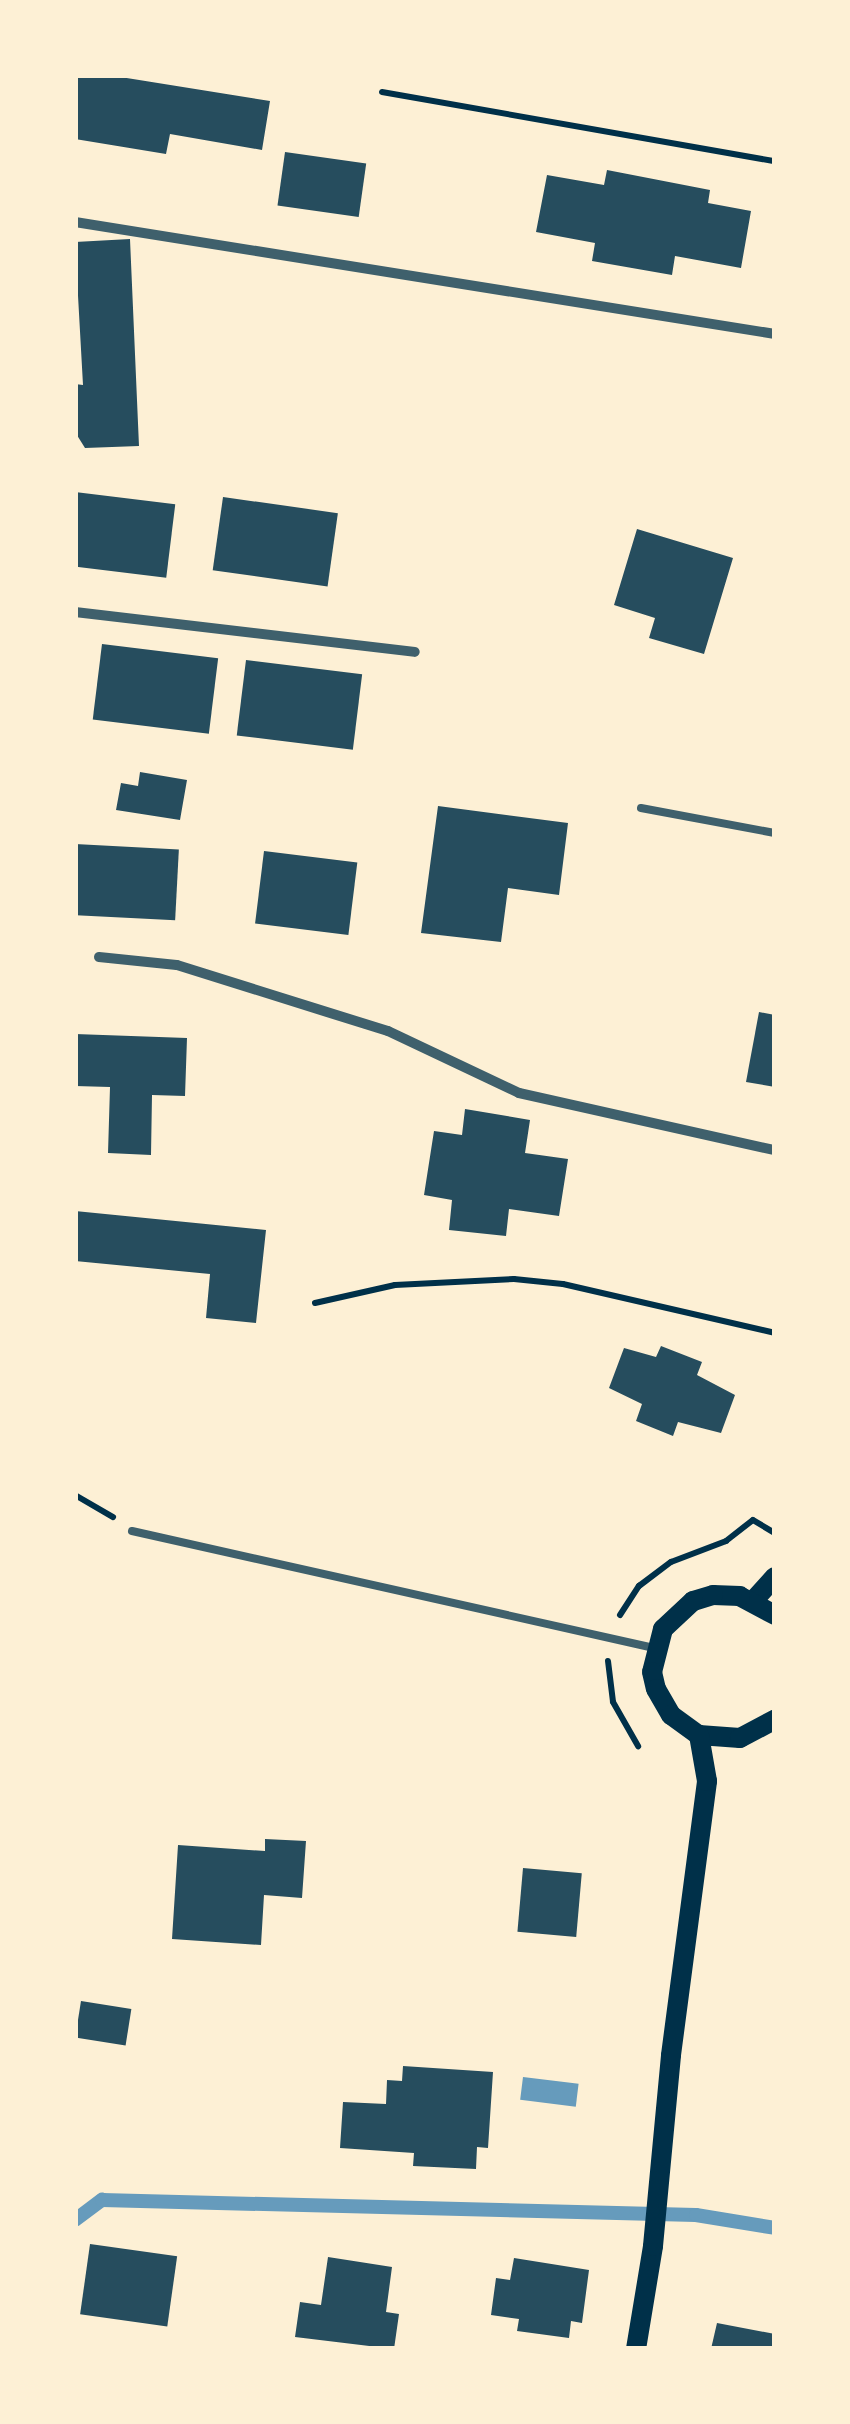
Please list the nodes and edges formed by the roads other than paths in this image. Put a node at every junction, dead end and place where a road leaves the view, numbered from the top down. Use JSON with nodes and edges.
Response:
{"nodes":[{"id":1,"x":75,"y":222,"type":"edge"},
{"id":2,"x":775,"y":334,"type":"edge"},
{"id":3,"x":75,"y":612,"type":"edge"},
{"id":4,"x":415,"y":652,"type":"dead end"},
{"id":5,"x":641,"y":808,"type":"dead end"},
{"id":6,"x":775,"y":833,"type":"edge"},
{"id":7,"x":99,"y":958,"type":"dead end"},
{"id":8,"x":775,"y":1150,"type":"edge"},
{"id":9,"x":132,"y":1531,"type":"road end"},
{"id":10,"x":775,"y":1577,"type":"edge"},
{"id":11,"x":754,"y":1600,"type":"junction"},
{"id":12,"x":775,"y":1615,"type":"edge"},
{"id":13,"x":654,"y":1648,"type":"junction"},
{"id":14,"x":775,"y":1719,"type":"edge"},
{"id":15,"x":699,"y":1734,"type":"junction"},
{"id":16,"x":636,"y":2349,"type":"edge"}],
"edges":[{"from":1,"to":2,"type":"street"},
{"from":3,"to":4,"type":"street"},
{"from":5,"to":6,"type":"lane"},
{"from":7,"to":8,"type":"street"},
{"from":9,"to":13,"type":"lane"},
{"from":10,"to":11,"type":"main road"},
{"from":11,"to":12,"type":"main road"},
{"from":11,"to":13,"type":"main road"},
{"from":13,"to":15,"type":"main road"},
{"from":14,"to":15,"type":"main road"},
{"from":15,"to":16,"type":"main road"}]}
